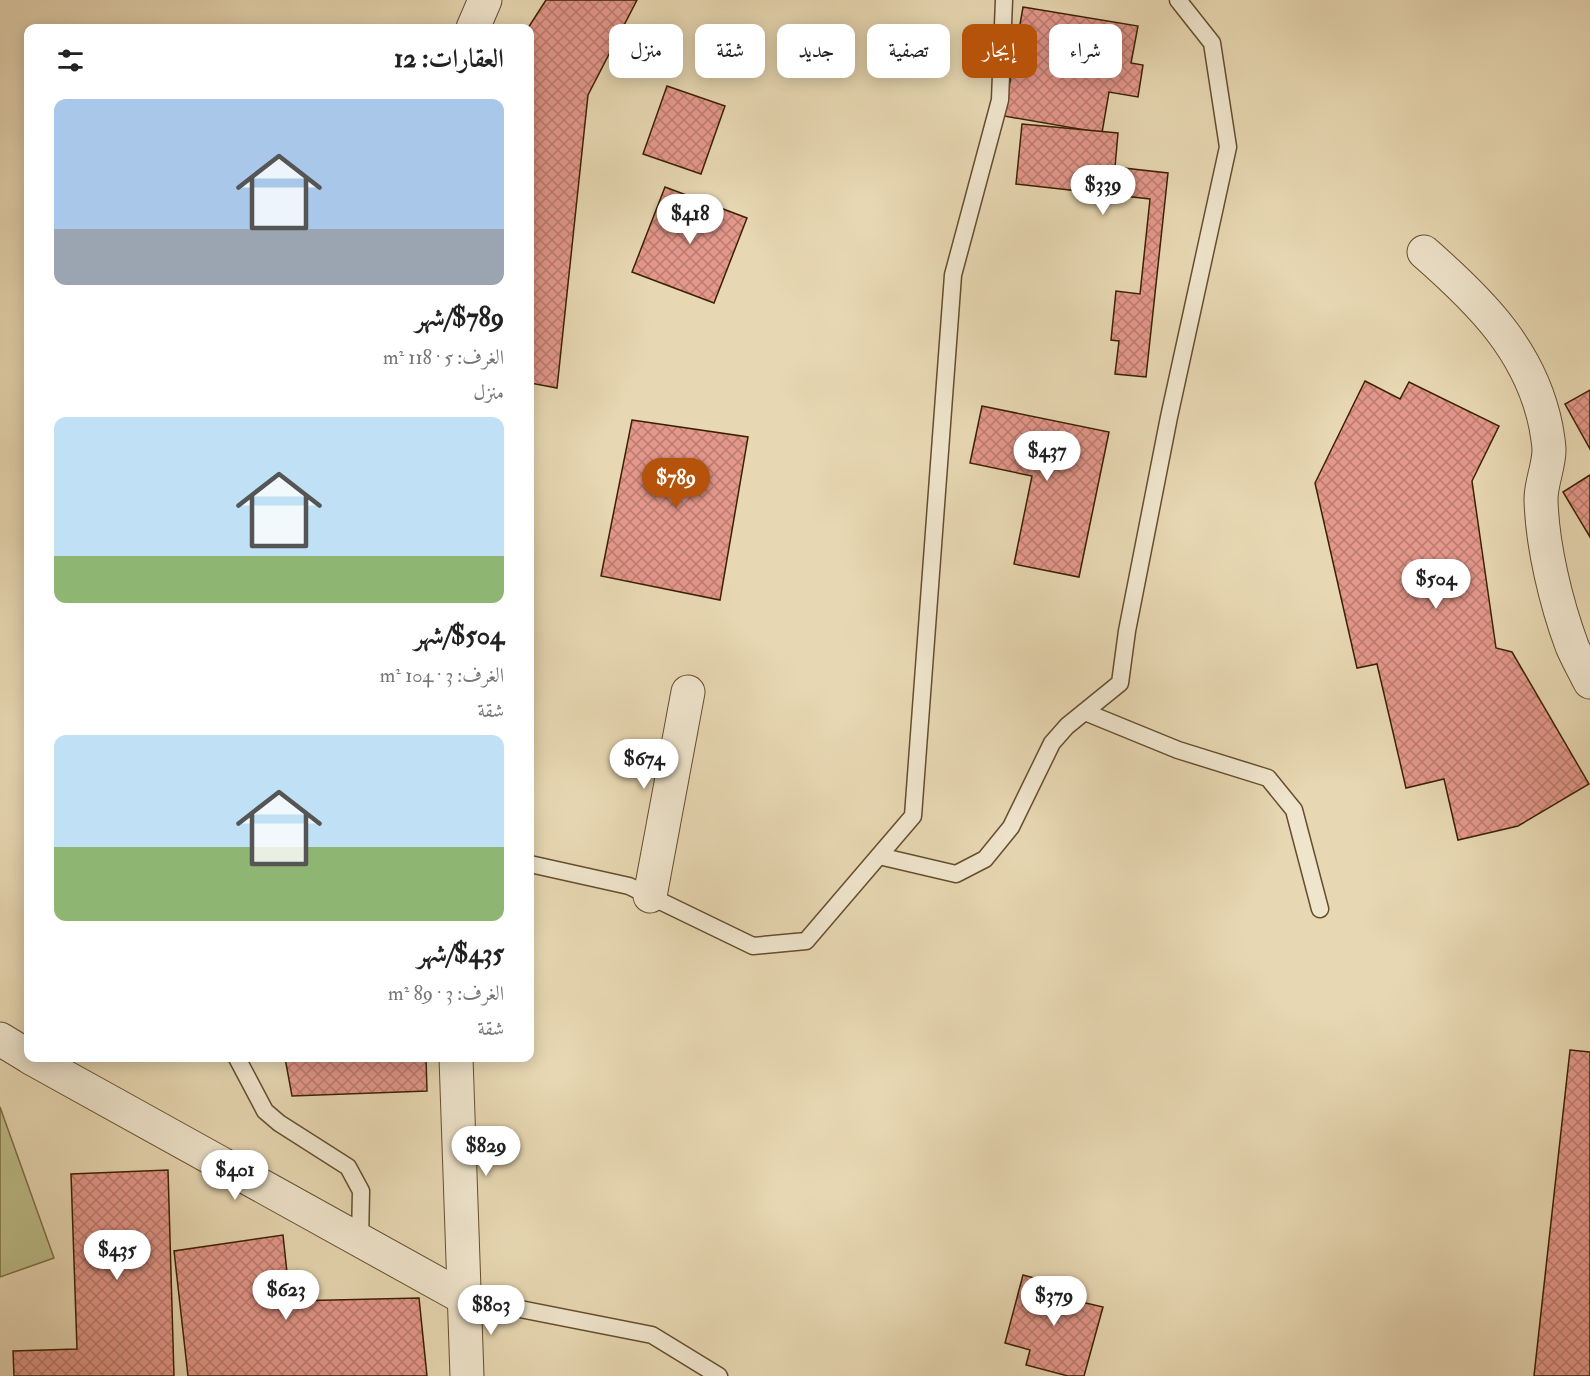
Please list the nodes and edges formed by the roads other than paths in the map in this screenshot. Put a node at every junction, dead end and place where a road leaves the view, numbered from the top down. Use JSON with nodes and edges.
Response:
{"nodes":[{"id":1,"x":485,"y":0,"type":"edge"},
{"id":2,"x":1004,"y":0,"type":"edge"},
{"id":3,"x":1178,"y":0,"type":"edge"},
{"id":4,"x":476,"y":24,"type":"edge"},
{"id":5,"x":1424,"y":252,"type":"dead end"},
{"id":6,"x":1590,"y":682,"type":"edge"},
{"id":7,"x":688,"y":692,"type":"dead end"},
{"id":8,"x":1085,"y":712,"type":"junction"},
{"id":9,"x":879,"y":856,"type":"junction"},
{"id":10,"x":534,"y":865,"type":"edge"},
{"id":11,"x":650,"y":896,"type":"junction"},
{"id":12,"x":1320,"y":909,"type":"dead end"},
{"id":13,"x":0,"y":1039,"type":"edge"},
{"id":14,"x":24,"y":1053,"type":"edge"},
{"id":15,"x":39,"y":1062,"type":"edge"},
{"id":16,"x":239,"y":1062,"type":"edge"},
{"id":17,"x":456,"y":1062,"type":"edge"},
{"id":18,"x":360,"y":1241,"type":"junction"},
{"id":19,"x":464,"y":1298,"type":"junction"},
{"id":20,"x":467,"y":1376,"type":"edge"},
{"id":21,"x":718,"y":1376,"type":"edge"}],
"edges":[{"from":1,"to":4,"type":"street"},
{"from":2,"to":9,"type":"lane"},
{"from":3,"to":8,"type":"lane"},
{"from":5,"to":6,"type":"street"},
{"from":7,"to":11,"type":"street"},
{"from":8,"to":9,"type":"lane"},
{"from":8,"to":12,"type":"lane"},
{"from":9,"to":11,"type":"lane"},
{"from":10,"to":11,"type":"lane"},
{"from":13,"to":14,"type":"street"},
{"from":15,"to":18,"type":"street"},
{"from":16,"to":18,"type":"lane"},
{"from":17,"to":19,"type":"street"},
{"from":18,"to":19,"type":"street"},
{"from":19,"to":20,"type":"street"},
{"from":19,"to":21,"type":"lane"}]}
